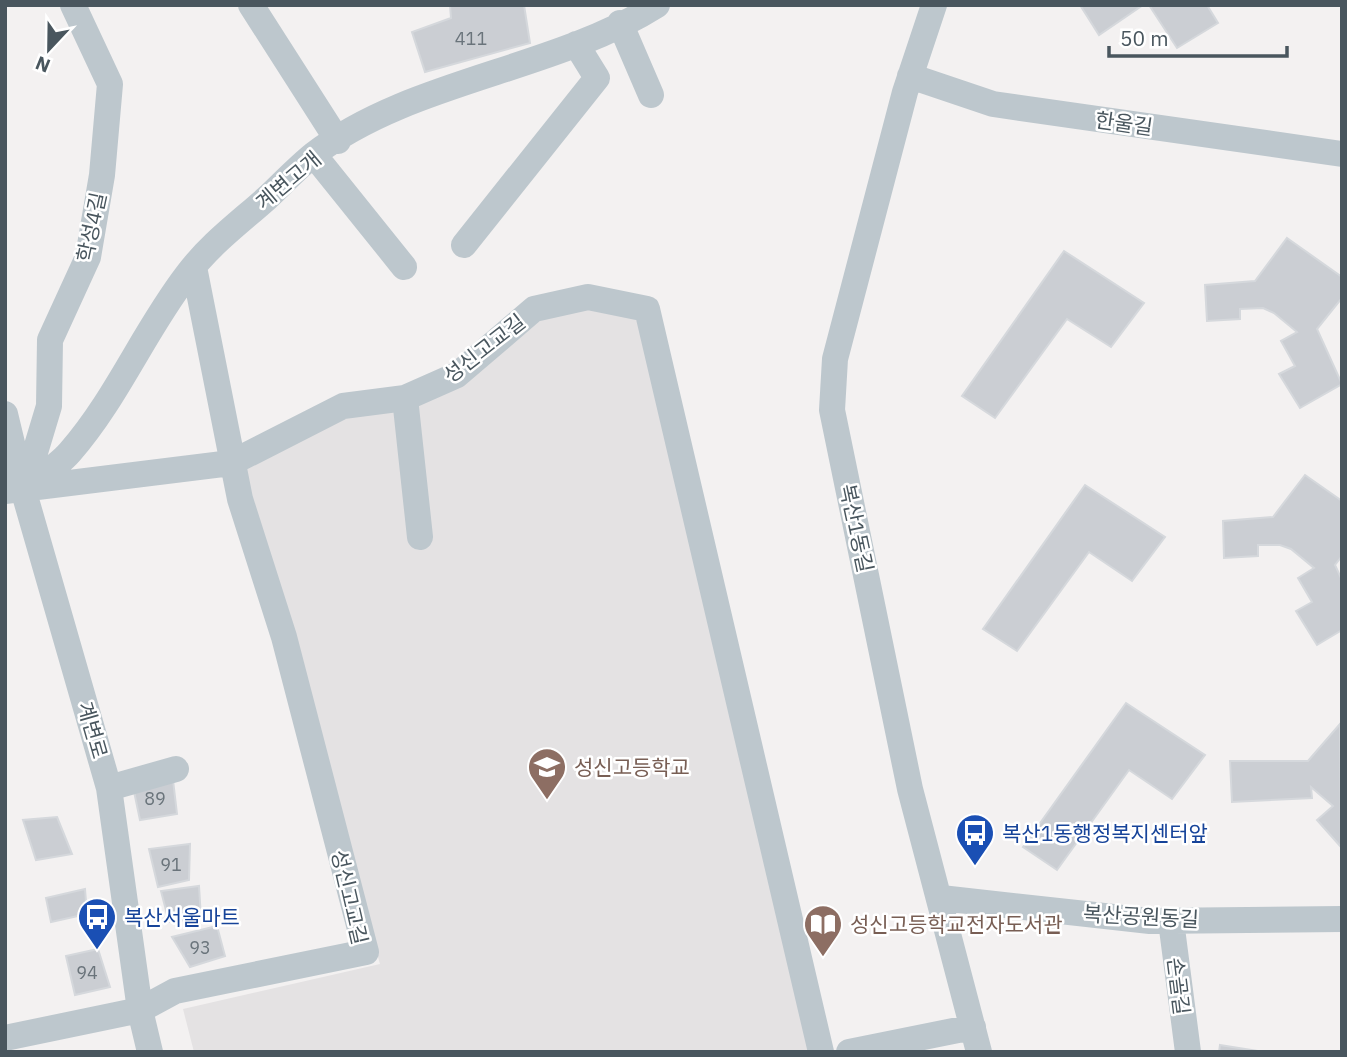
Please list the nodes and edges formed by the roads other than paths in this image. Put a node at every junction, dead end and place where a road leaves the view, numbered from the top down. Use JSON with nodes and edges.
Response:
{"nodes":[{"id":1,"x":73,"y":5,"type":"edge"},
{"id":2,"x":251,"y":5,"type":"edge"},
{"id":3,"x":657,"y":5,"type":"edge"},
{"id":4,"x":934,"y":5,"type":"edge"},
{"id":5,"x":620,"y":23,"type":"junction"},
{"id":6,"x":576,"y":44,"type":"junction"},
{"id":7,"x":910,"y":76,"type":"junction"},
{"id":8,"x":651,"y":95,"type":"dead end"},
{"id":9,"x":338,"y":141,"type":"junction"},
{"id":10,"x":1342,"y":154,"type":"edge"},
{"id":11,"x":314,"y":155,"type":"junction"},
{"id":12,"x":464,"y":245,"type":"dead end"},
{"id":13,"x":404,"y":267,"type":"dead end"},
{"id":14,"x":194,"y":268,"type":"junction"},
{"id":15,"x":405,"y":398,"type":"junction"},
{"id":16,"x":5,"y":414,"type":"edge"},
{"id":17,"x":231,"y":463,"type":"junction"},
{"id":18,"x":14,"y":490,"type":"edge"},
{"id":19,"x":420,"y":537,"type":"dead end"},
{"id":20,"x":176,"y":769,"type":"dead end"},
{"id":21,"x":109,"y":788,"type":"junction"},
{"id":22,"x":941,"y":898,"type":"junction"},
{"id":23,"x":1342,"y":919,"type":"edge"},
{"id":24,"x":1171,"y":921,"type":"junction"},
{"id":25,"x":140,"y":1010,"type":"junction"},
{"id":26,"x":5,"y":1038,"type":"edge"},
{"id":27,"x":976,"y":1039,"type":"edge"},
{"id":28,"x":150,"y":1052,"type":"edge"},
{"id":29,"x":821,"y":1052,"type":"edge"},
{"id":30,"x":849,"y":1052,"type":"edge"},
{"id":31,"x":1188,"y":1052,"type":"edge"}],
"edges":[{"from":1,"to":18,"type":"street","name":"학성4길"},
{"from":2,"to":9,"type":"street"},
{"from":3,"to":5,"type":"street","name":"계변고개"},
{"from":4,"to":7,"type":"street","name":"복산1동길"},
{"from":5,"to":6,"type":"street","name":"계변고개"},
{"from":5,"to":8,"type":"street"},
{"from":6,"to":9,"type":"street","name":"계변고개"},
{"from":6,"to":12,"type":"street"},
{"from":7,"to":10,"type":"street","name":"한울길"},
{"from":7,"to":22,"type":"street","name":"복산1동길"},
{"from":9,"to":11,"type":"street","name":"계변고개"},
{"from":11,"to":13,"type":"street"},
{"from":11,"to":14,"type":"street","name":"계변고개"},
{"from":14,"to":17,"type":"street"},
{"from":14,"to":18,"type":"street","name":"계변고개"},
{"from":15,"to":17,"type":"street","name":"성신고교길"},
{"from":15,"to":19,"type":"street"},
{"from":15,"to":29,"type":"street","name":"성신고교길"},
{"from":16,"to":18,"type":"street","name":"계변로"},
{"from":17,"to":18,"type":"street"},
{"from":17,"to":25,"type":"street","name":"성신고교길"},
{"from":18,"to":21,"type":"street","name":"계변로"},
{"from":20,"to":21,"type":"street"},
{"from":21,"to":25,"type":"street","name":"계변로"},
{"from":22,"to":24,"type":"street","name":"복산공원동길"},
{"from":22,"to":27,"type":"street","name":"복산1동길"},
{"from":23,"to":24,"type":"street","name":"복산공원동길"},
{"from":24,"to":31,"type":"street","name":"손골길"},
{"from":25,"to":26,"type":"street"},
{"from":25,"to":28,"type":"street","name":"계변로"},
{"from":27,"to":30,"type":"street"}]}
